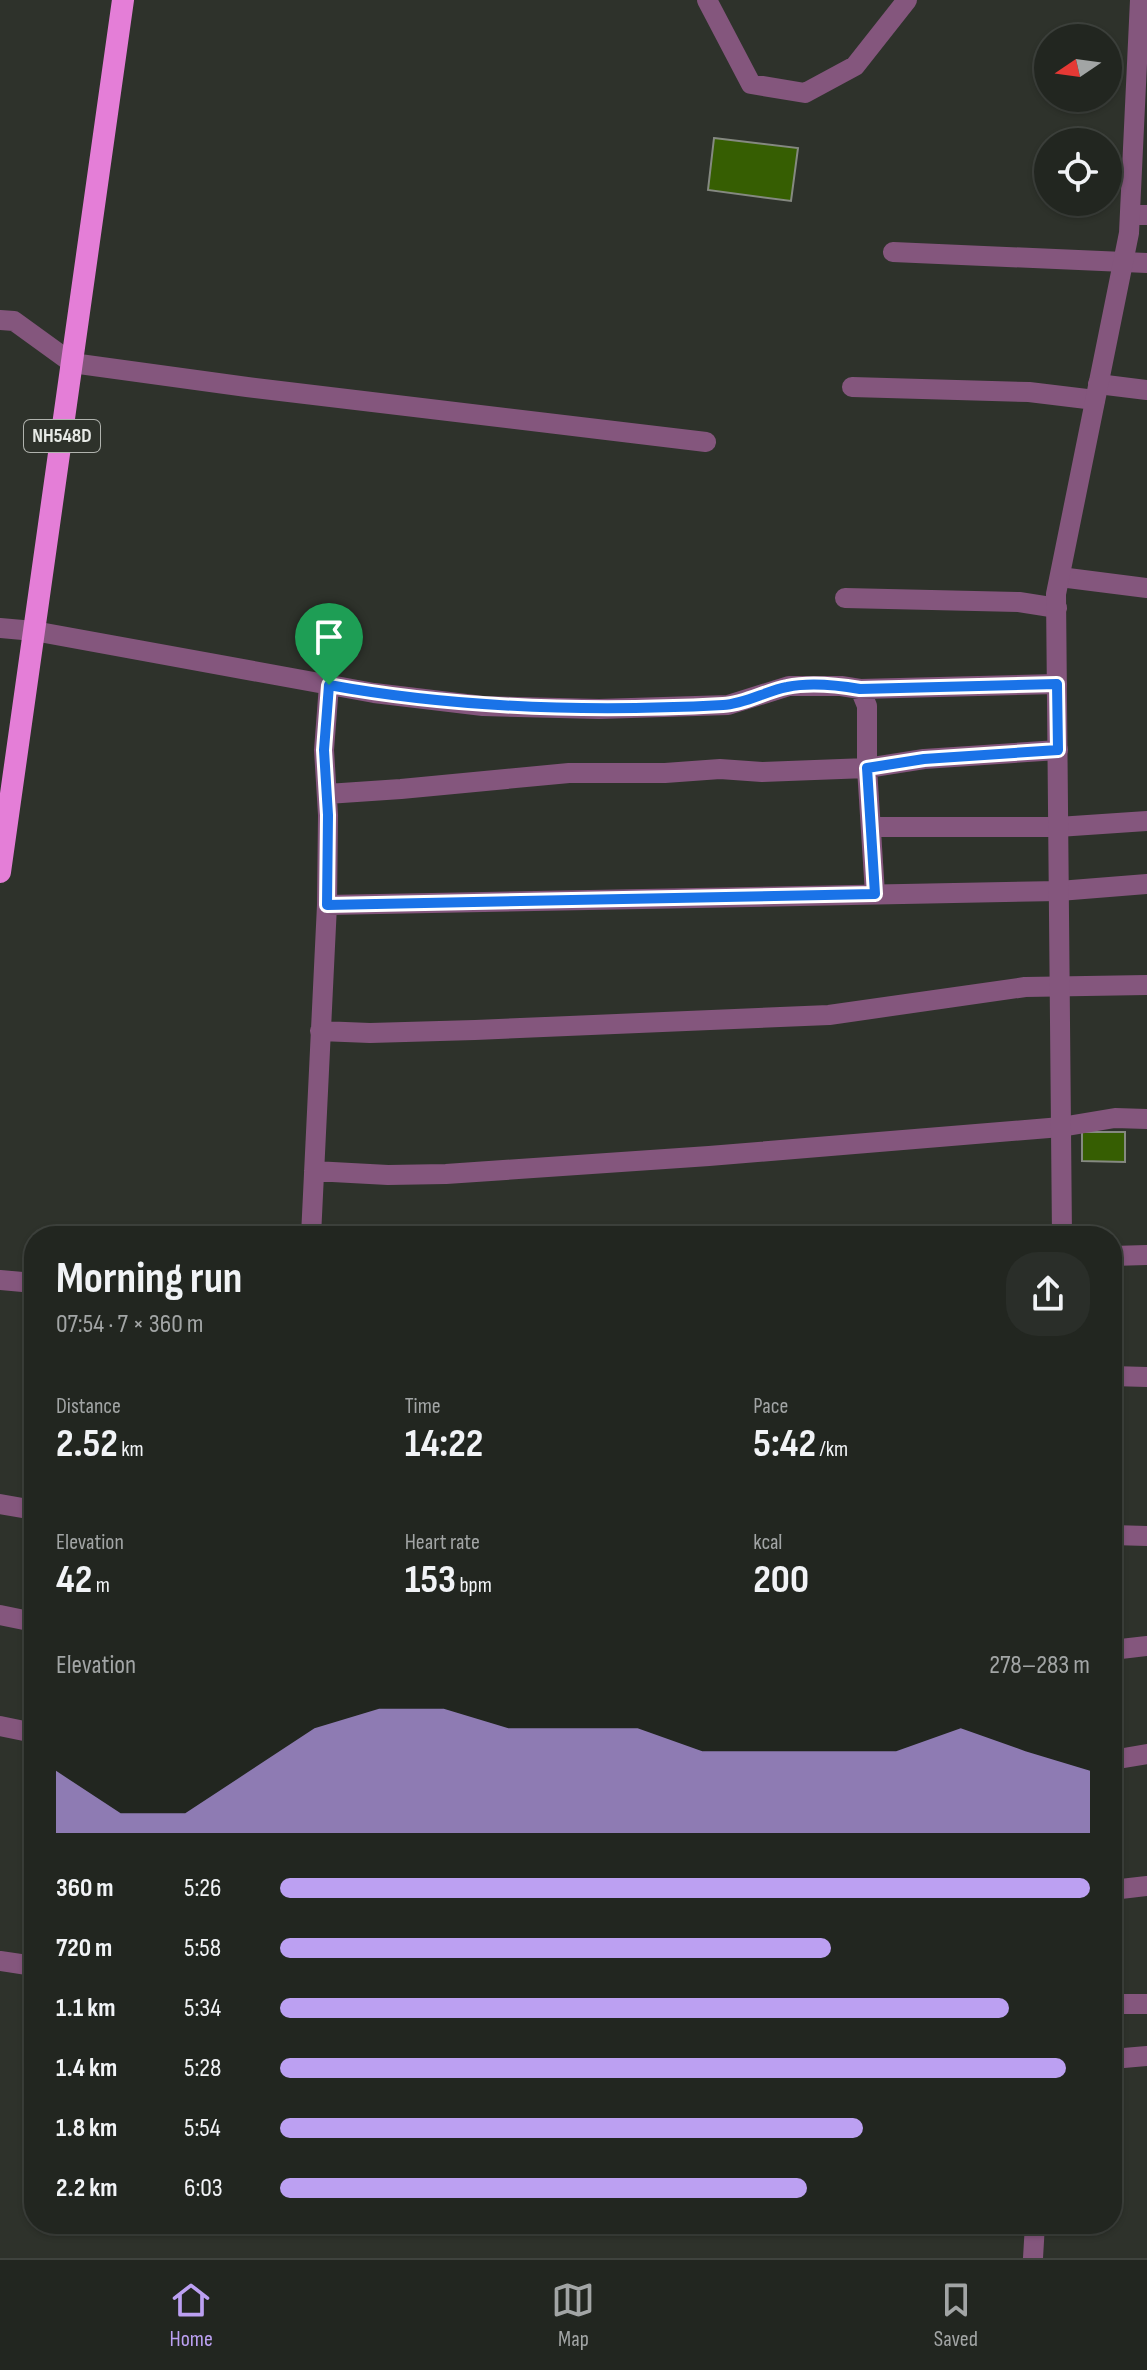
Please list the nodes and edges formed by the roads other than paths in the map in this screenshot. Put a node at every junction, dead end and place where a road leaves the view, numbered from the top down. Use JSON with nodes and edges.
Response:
{"nodes":[{"id":1,"x":123,"y":0,"type":"edge"},
{"id":2,"x":707,"y":0,"type":"edge"},
{"id":3,"x":907,"y":0,"type":"edge"},
{"id":4,"x":1140,"y":0,"type":"edge"},
{"id":5,"x":1138,"y":215,"type":"edge"},
{"id":6,"x":893,"y":252,"type":"dead end"},
{"id":7,"x":1123,"y":261,"type":"junction"},
{"id":8,"x":1147,"y":263,"type":"edge"},
{"id":9,"x":0,"y":320,"type":"edge"},
{"id":10,"x":72,"y":363,"type":"junction"},
{"id":11,"x":852,"y":387,"type":"dead end"},
{"id":12,"x":1147,"y":390,"type":"edge"},
{"id":13,"x":1097,"y":392,"type":"junction"},
{"id":14,"x":706,"y":442,"type":"dead end"},
{"id":15,"x":1060,"y":577,"type":"junction"},
{"id":16,"x":1147,"y":588,"type":"edge"},
{"id":17,"x":845,"y":598,"type":"dead end"},
{"id":18,"x":1057,"y":608,"type":"junction"},
{"id":19,"x":0,"y":628,"type":"edge"},
{"id":20,"x":34,"y":631,"type":"junction"},
{"id":21,"x":1057,"y":684,"type":"junction"},
{"id":22,"x":329,"y":685,"type":"junction"},
{"id":23,"x":860,"y":689,"type":"junction"},
{"id":24,"x":1058,"y":750,"type":"junction"},
{"id":25,"x":867,"y":768,"type":"junction"},
{"id":26,"x":327,"y":794,"type":"junction"},
{"id":27,"x":1147,"y":821,"type":"edge"},
{"id":28,"x":871,"y":827,"type":"junction"},
{"id":29,"x":1058,"y":827,"type":"junction"},
{"id":30,"x":0,"y":872,"type":"edge"},
{"id":31,"x":1147,"y":884,"type":"edge"},
{"id":32,"x":1059,"y":891,"type":"junction"},
{"id":33,"x":875,"y":894,"type":"junction"},
{"id":34,"x":327,"y":905,"type":"junction"},
{"id":35,"x":1147,"y":985,"type":"edge"},
{"id":36,"x":1060,"y":987,"type":"junction"},
{"id":37,"x":320,"y":1031,"type":"junction"},
{"id":38,"x":1147,"y":1119,"type":"edge"},
{"id":39,"x":1061,"y":1127,"type":"junction"},
{"id":40,"x":314,"y":1171,"type":"junction"},
{"id":41,"x":311,"y":1226,"type":"edge"},
{"id":42,"x":1062,"y":1226,"type":"edge"},
{"id":43,"x":1147,"y":1255,"type":"edge"},
{"id":44,"x":1122,"y":1256,"type":"edge"},
{"id":45,"x":0,"y":1280,"type":"edge"},
{"id":46,"x":24,"y":1282,"type":"edge"},
{"id":47,"x":1122,"y":1376,"type":"edge"},
{"id":48,"x":1147,"y":1377,"type":"edge"},
{"id":49,"x":0,"y":1504,"type":"edge"},
{"id":50,"x":24,"y":1508,"type":"edge"},
{"id":51,"x":1122,"y":1535,"type":"edge"},
{"id":52,"x":1147,"y":1536,"type":"edge"},
{"id":53,"x":0,"y":1615,"type":"edge"},
{"id":54,"x":24,"y":1620,"type":"edge"},
{"id":55,"x":1147,"y":1646,"type":"edge"},
{"id":56,"x":1122,"y":1649,"type":"edge"},
{"id":57,"x":0,"y":1726,"type":"edge"},
{"id":58,"x":24,"y":1731,"type":"edge"},
{"id":59,"x":1147,"y":1754,"type":"edge"},
{"id":60,"x":1122,"y":1758,"type":"edge"},
{"id":61,"x":1147,"y":1886,"type":"edge"},
{"id":62,"x":1122,"y":1889,"type":"edge"},
{"id":63,"x":0,"y":1961,"type":"edge"},
{"id":64,"x":24,"y":1965,"type":"edge"},
{"id":65,"x":1122,"y":2004,"type":"edge"},
{"id":66,"x":1147,"y":2004,"type":"edge"},
{"id":67,"x":1147,"y":2056,"type":"edge"},
{"id":68,"x":1122,"y":2058,"type":"edge"},
{"id":69,"x":1034,"y":2234,"type":"edge"},
{"id":70,"x":1033,"y":2258,"type":"edge"}],
"edges":[{"from":1,"to":10,"type":"highway","number":"NH548D"},
{"from":2,"to":3,"type":"street"},
{"from":4,"to":5,"type":"street"},
{"from":5,"to":7,"type":"street"},
{"from":6,"to":7,"type":"street"},
{"from":7,"to":8,"type":"street"},
{"from":7,"to":13,"type":"street"},
{"from":9,"to":10,"type":"street"},
{"from":10,"to":14,"type":"street"},
{"from":10,"to":20,"type":"highway","number":"NH548D"},
{"from":11,"to":13,"type":"street"},
{"from":12,"to":13,"type":"street"},
{"from":13,"to":15,"type":"street"},
{"from":15,"to":16,"type":"street"},
{"from":15,"to":18,"type":"street"},
{"from":17,"to":18,"type":"street"},
{"from":18,"to":21,"type":"street"},
{"from":19,"to":20,"type":"street"},
{"from":20,"to":22,"type":"street"},
{"from":20,"to":30,"type":"highway","number":"NH548D"},
{"from":21,"to":23,"type":"street"},
{"from":21,"to":24,"type":"street"},
{"from":22,"to":23,"type":"street"},
{"from":22,"to":26,"type":"street"},
{"from":23,"to":25,"type":"street"},
{"from":24,"to":25,"type":"street"},
{"from":24,"to":29,"type":"street"},
{"from":25,"to":26,"type":"street"},
{"from":25,"to":28,"type":"street"},
{"from":26,"to":34,"type":"street"},
{"from":27,"to":29,"type":"street"},
{"from":28,"to":29,"type":"street"},
{"from":28,"to":33,"type":"street"},
{"from":29,"to":32,"type":"street"},
{"from":31,"to":32,"type":"street"},
{"from":32,"to":33,"type":"street"},
{"from":32,"to":36,"type":"street"},
{"from":33,"to":34,"type":"street"},
{"from":34,"to":37,"type":"street"},
{"from":35,"to":36,"type":"street"},
{"from":36,"to":37,"type":"street"},
{"from":36,"to":39,"type":"street"},
{"from":37,"to":40,"type":"street"},
{"from":38,"to":39,"type":"street"},
{"from":39,"to":40,"type":"street"},
{"from":39,"to":42,"type":"street"},
{"from":40,"to":41,"type":"street"},
{"from":43,"to":44,"type":"street"},
{"from":45,"to":46,"type":"street"},
{"from":47,"to":48,"type":"street"},
{"from":49,"to":50,"type":"street"},
{"from":51,"to":52,"type":"street"},
{"from":53,"to":54,"type":"street"},
{"from":55,"to":56,"type":"street"},
{"from":57,"to":58,"type":"street"},
{"from":59,"to":60,"type":"street"},
{"from":61,"to":62,"type":"street"},
{"from":63,"to":64,"type":"street"},
{"from":65,"to":66,"type":"street"},
{"from":67,"to":68,"type":"street"},
{"from":69,"to":70,"type":"street"}]}
